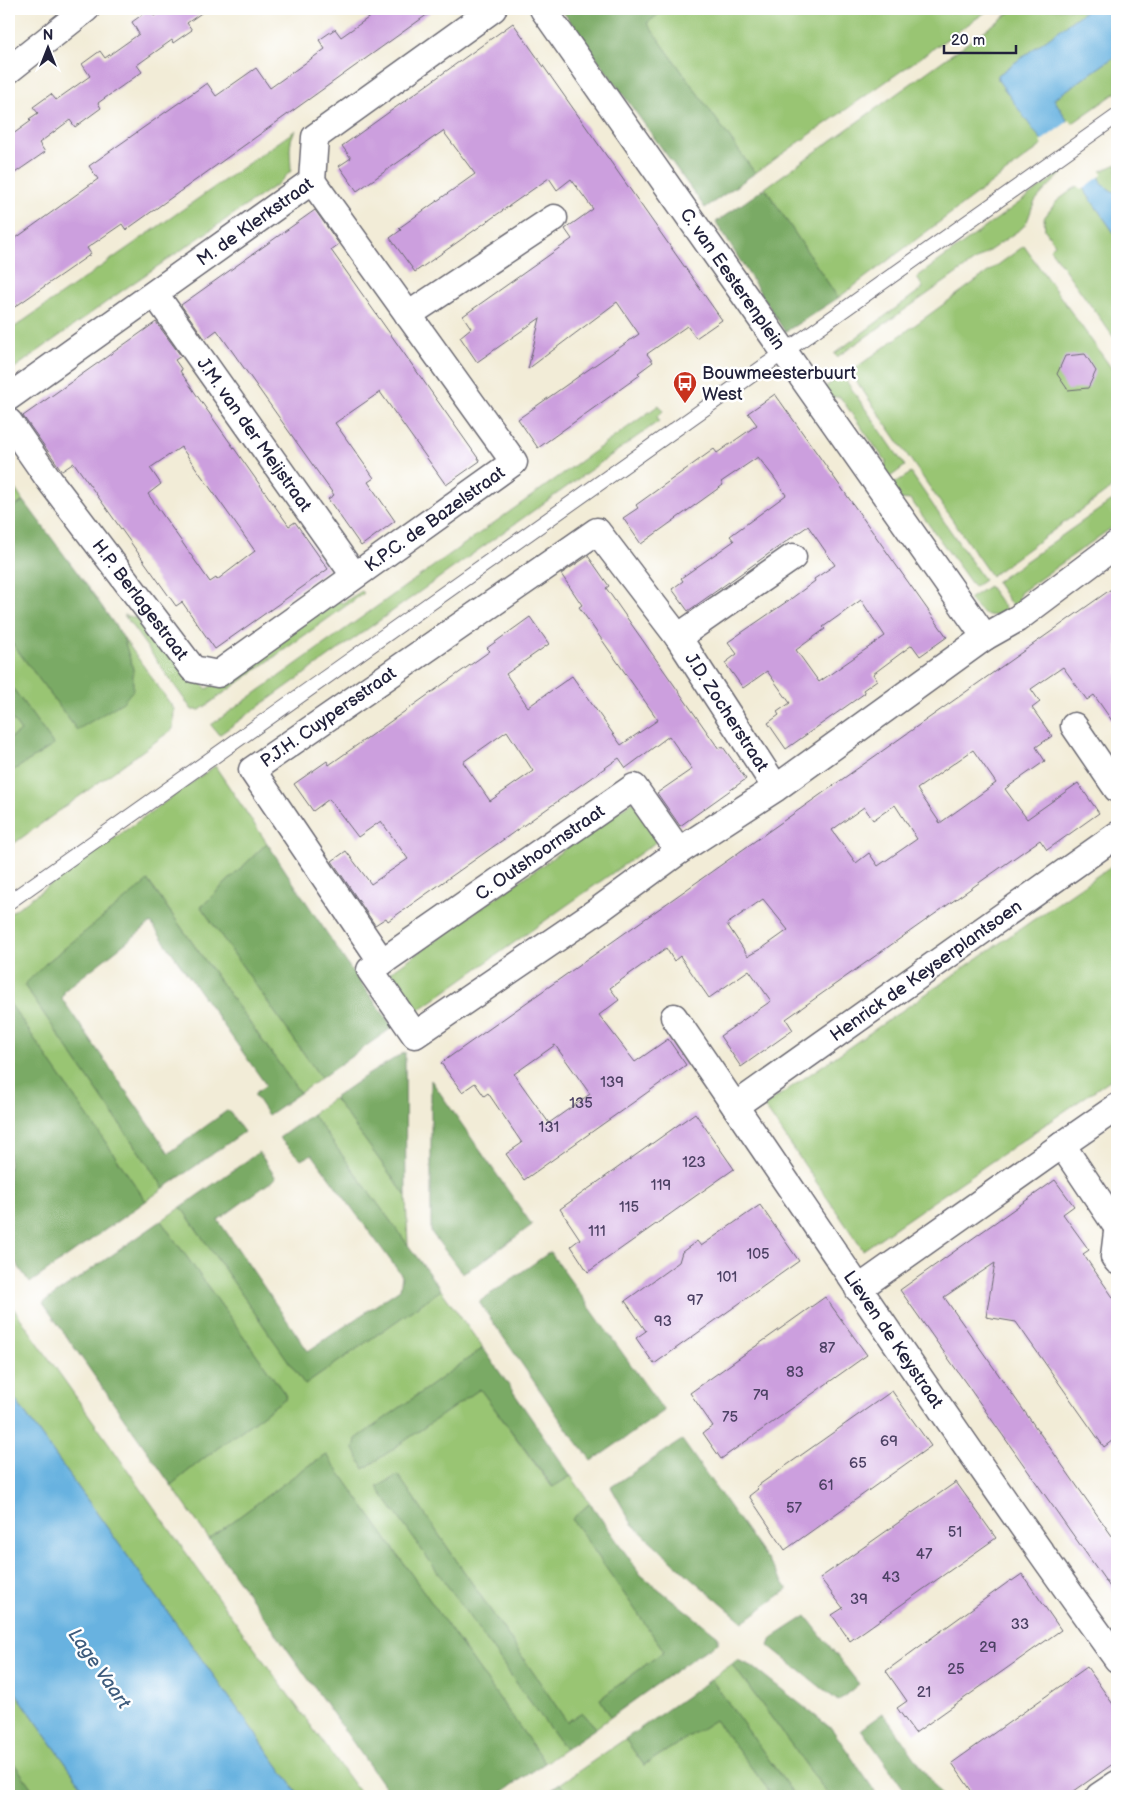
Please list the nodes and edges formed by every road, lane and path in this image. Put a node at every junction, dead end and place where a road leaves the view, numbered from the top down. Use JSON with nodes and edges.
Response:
{"nodes":[{"id":1,"x":86,"y":9,"type":"edge"},
{"id":2,"x":493,"y":9,"type":"edge"},
{"id":3,"x":543,"y":9,"type":"edge"},
{"id":4,"x":9,"y":70,"type":"edge"},
{"id":5,"x":1117,"y":116,"type":"edge"},
{"id":6,"x":312,"y":182,"type":"junction"},
{"id":7,"x":554,"y":218,"type":"dead end"},
{"id":8,"x":155,"y":294,"type":"junction"},
{"id":9,"x":408,"y":315,"type":"junction"},
{"id":10,"x":784,"y":352,"type":"junction"},
{"id":11,"x":9,"y":398,"type":"edge"},
{"id":12,"x":9,"y":422,"type":"edge"},
{"id":13,"x":597,"y":531,"type":"joint"},
{"id":14,"x":1117,"y":544,"type":"edge"},
{"id":15,"x":793,"y":557,"type":"dead end"},
{"id":16,"x":354,"y":575,"type":"junction"},
{"id":17,"x":678,"y":637,"type":"junction"},
{"id":18,"x":986,"y":637,"type":"junction"},
{"id":19,"x":1074,"y":726,"type":"dead end"},
{"id":20,"x":776,"y":788,"type":"junction"},
{"id":21,"x":1117,"y":789,"type":"edge"},
{"id":22,"x":1117,"y":835,"type":"edge"},
{"id":23,"x":679,"y":851,"type":"junction"},
{"id":24,"x":9,"y":902,"type":"edge"},
{"id":25,"x":382,"y":962,"type":"junction"},
{"id":26,"x":674,"y":1017,"type":"dead end"},
{"id":27,"x":736,"y":1106,"type":"junction"},
{"id":28,"x":1117,"y":1107,"type":"edge"},
{"id":29,"x":1062,"y":1145,"type":"junction"},
{"id":30,"x":1117,"y":1226,"type":"edge"},
{"id":31,"x":1117,"y":1232,"type":"edge"},
{"id":32,"x":1117,"y":1261,"type":"edge"},
{"id":33,"x":858,"y":1289,"type":"junction"},
{"id":34,"x":1117,"y":1659,"type":"edge"},
{"id":35,"x":1117,"y":1784,"type":"edge"},
{"id":36,"x":1099,"y":1796,"type":"edge"}],
"edges":[{"from":1,"to":4,"type":"street"},
{"from":2,"to":6,"type":"street","name":"M. de Klerkstraat"},
{"from":3,"to":10,"type":"street","name":"C. van Eesterenplein"},
{"from":5,"to":10,"type":"lane"},
{"from":6,"to":8,"type":"street","name":"M. de Klerkstraat"},
{"from":6,"to":9,"type":"street","name":"K.P.C. de Bazelstraat"},
{"from":7,"to":9,"type":"street"},
{"from":8,"to":11,"type":"street","name":"M. de Klerkstraat"},
{"from":8,"to":16,"type":"street","name":"J.M. van der Meijstraat"},
{"from":9,"to":16,"type":"street","name":"K.P.C. de Bazelstraat"},
{"from":10,"to":18,"type":"street","name":"C. van Eesterenplein"},
{"from":10,"to":24,"type":"lane"},
{"from":12,"to":16,"type":"street","name":"H.P. Berlagestraat"},
{"from":13,"to":17,"type":"street","name":"J.D. Zocherstraat"},
{"from":13,"to":25,"type":"street","name":"P.J.H. Cuypersstraat"},
{"from":14,"to":18,"type":"street"},
{"from":15,"to":17,"type":"street","name":"J.D. Zocherstraat"},
{"from":17,"to":20,"type":"street","name":"J.D. Zocherstraat"},
{"from":18,"to":20,"type":"street"},
{"from":19,"to":21,"type":"street"},
{"from":20,"to":23,"type":"street"},
{"from":22,"to":27,"type":"street","name":"Henrick de Keyserplantsoen"},
{"from":23,"to":25,"type":"street","name":"C. Outshoornstraat"},
{"from":23,"to":25,"type":"street"},
{"from":26,"to":27,"type":"street","name":"Lieven de Keystraat"},
{"from":27,"to":33,"type":"street","name":"Lieven de Keystraat"},
{"from":28,"to":29,"type":"street"},
{"from":29,"to":30,"type":"street"},
{"from":29,"to":33,"type":"street"},
{"from":31,"to":32,"type":"street"},
{"from":33,"to":34,"type":"street","name":"Lieven de Keystraat"},
{"from":35,"to":36,"type":"street"}]}
